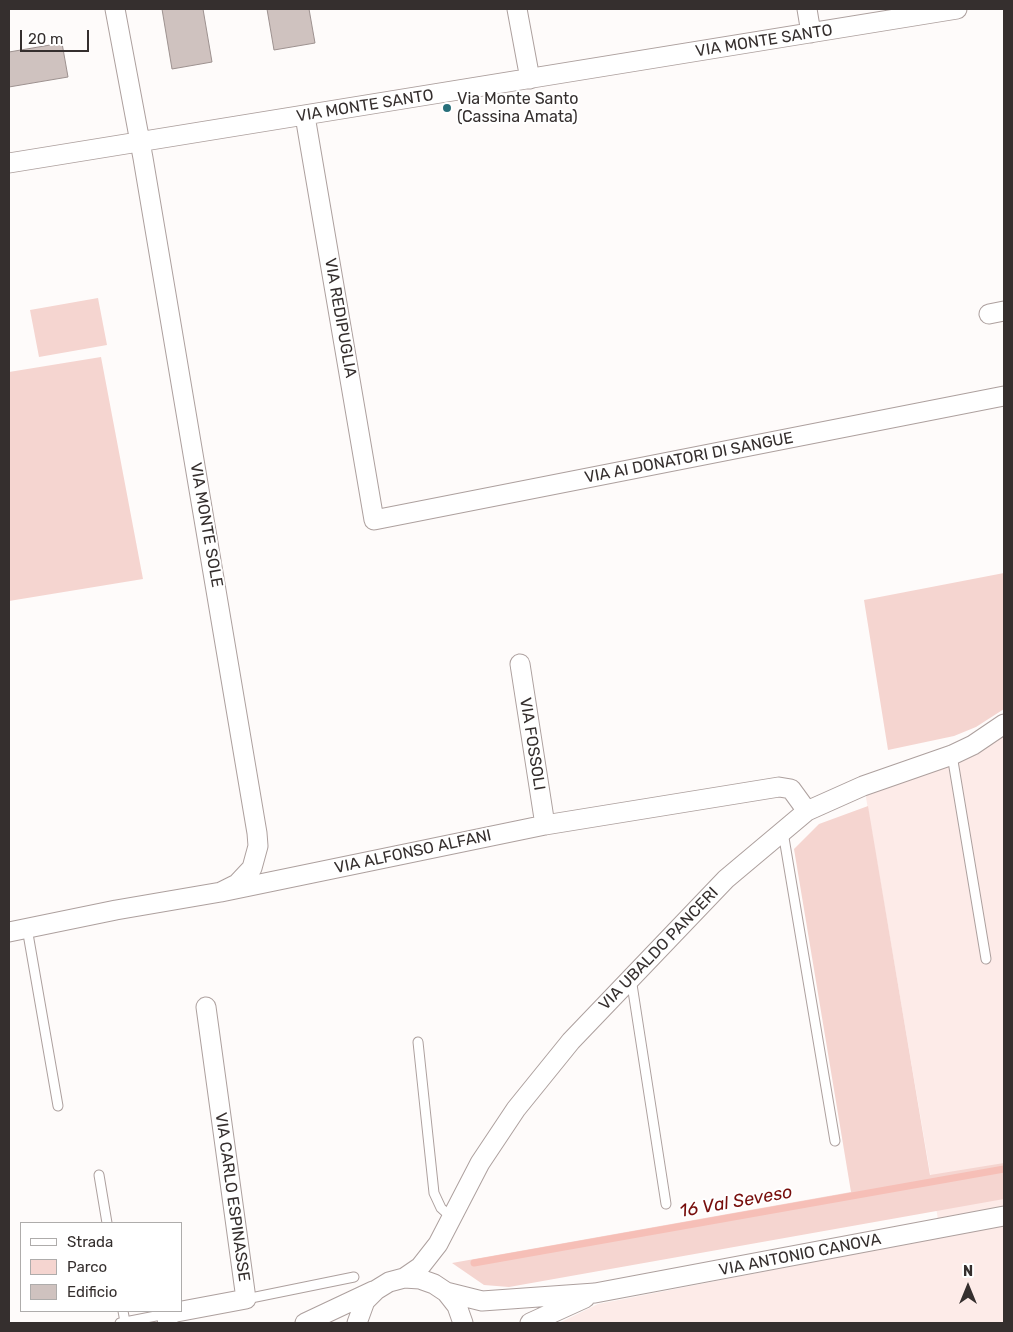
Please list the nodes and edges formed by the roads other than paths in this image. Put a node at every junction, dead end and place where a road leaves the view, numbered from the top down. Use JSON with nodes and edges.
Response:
{"nodes":[{"id":1,"x":115,"y":9,"type":"edge"},
{"id":2,"x":517,"y":9,"type":"edge"},
{"id":3,"x":807,"y":9,"type":"edge"},
{"id":4,"x":957,"y":9,"type":"edge"},
{"id":5,"x":811,"y":33,"type":"junction"},
{"id":6,"x":530,"y":79,"type":"junction"},
{"id":7,"x":305,"y":116,"type":"junction"},
{"id":8,"x":140,"y":142,"type":"junction"},
{"id":9,"x":9,"y":163,"type":"edge"},
{"id":10,"x":1004,"y":396,"type":"edge"},
{"id":11,"x":374,"y":520,"type":"joint"},
{"id":12,"x":520,"y":664,"type":"dead end"},
{"id":13,"x":1004,"y":724,"type":"edge"},
{"id":14,"x":952,"y":755,"type":"junction"},
{"id":15,"x":808,"y":811,"type":"junction"},
{"id":16,"x":545,"y":825,"type":"junction"},
{"id":17,"x":783,"y":832,"type":"junction"},
{"id":18,"x":221,"y":892,"type":"junction"},
{"id":19,"x":18,"y":930,"type":"edge"},
{"id":20,"x":986,"y":959,"type":"dead end"},
{"id":21,"x":631,"y":978,"type":"junction"},
{"id":22,"x":206,"y":1006,"type":"dead end"},
{"id":23,"x":418,"y":1042,"type":"dead end"},
{"id":24,"x":58,"y":1106,"type":"dead end"},
{"id":25,"x":835,"y":1140,"type":"dead end"},
{"id":26,"x":99,"y":1175,"type":"dead end"},
{"id":27,"x":666,"y":1204,"type":"dead end"},
{"id":28,"x":1004,"y":1216,"type":"edge"},
{"id":29,"x":452,"y":1218,"type":"junction"},
{"id":30,"x":107,"y":1222,"type":"edge"},
{"id":31,"x":354,"y":1277,"type":"dead end"},
{"id":32,"x":404,"y":1278,"type":"junction"},
{"id":33,"x":376,"y":1290,"type":"junction"},
{"id":34,"x":446,"y":1292,"type":"junction"},
{"id":35,"x":596,"y":1293,"type":"junction"},
{"id":36,"x":246,"y":1299,"type":"junction"},
{"id":37,"x":167,"y":1319,"type":"edge"},
{"id":38,"x":122,"y":1323,"type":"edge"},
{"id":39,"x":306,"y":1323,"type":"edge"},
{"id":40,"x":357,"y":1323,"type":"edge"},
{"id":41,"x":463,"y":1323,"type":"edge"},
{"id":42,"x":530,"y":1323,"type":"edge"}],
"edges":[{"from":1,"to":8,"type":"street","name":"VIA MONTE SOLE"},
{"from":2,"to":6,"type":"street"},
{"from":3,"to":5,"type":"street"},
{"from":4,"to":5,"type":"street","name":"VIA MONTE SANTO"},
{"from":5,"to":6,"type":"street","name":"VIA MONTE SANTO"},
{"from":6,"to":7,"type":"street","name":"VIA MONTE SANTO"},
{"from":7,"to":8,"type":"street","name":"VIA MONTE SANTO"},
{"from":7,"to":11,"type":"street","name":"VIA REDIPUGLIA"},
{"from":8,"to":9,"type":"street","name":"VIA MONTE SANTO"},
{"from":8,"to":18,"type":"street","name":"VIA MONTE SOLE"},
{"from":10,"to":11,"type":"street","name":"VIA AI DONATORI DI SANGUE"},
{"from":12,"to":16,"type":"street","name":"VIA FOSSOLI"},
{"from":13,"to":14,"type":"street","name":"VIA UBALDO PANCERI"},
{"from":14,"to":15,"type":"street","name":"VIA UBALDO PANCERI"},
{"from":14,"to":20,"type":"lane"},
{"from":15,"to":16,"type":"street","name":"VIA ALFONSO ALFANI"},
{"from":15,"to":17,"type":"street","name":"VIA UBALDO PANCERI"},
{"from":16,"to":18,"type":"street","name":"VIA ALFONSO ALFANI"},
{"from":17,"to":21,"type":"street","name":"VIA UBALDO PANCERI"},
{"from":17,"to":25,"type":"lane"},
{"from":18,"to":19,"type":"street","name":"VIA ALFONSO ALFANI"},
{"from":19,"to":24,"type":"lane"},
{"from":21,"to":27,"type":"lane"},
{"from":21,"to":29,"type":"street","name":"VIA UBALDO PANCERI"},
{"from":22,"to":36,"type":"street","name":"VIA CARLO ESPINASSE"},
{"from":23,"to":29,"type":"lane"},
{"from":26,"to":30,"type":"lane"},
{"from":28,"to":35,"type":"street","name":"VIA ANTONIO CANOVA"},
{"from":29,"to":32,"type":"street","name":"VIA UBALDO PANCERI"},
{"from":31,"to":36,"type":"lane"},
{"from":32,"to":33,"type":"street"},
{"from":32,"to":34,"type":"street","name":"VIA ANTONIO CANOVA"},
{"from":33,"to":39,"type":"street"},
{"from":33,"to":40,"type":"street"},
{"from":34,"to":35,"type":"street","name":"VIA ANTONIO CANOVA"},
{"from":34,"to":41,"type":"street"},
{"from":35,"to":42,"type":"street","name":"VIA ANTONIO CANOVA"},
{"from":36,"to":37,"type":"street","name":"VIA CARLO ESPINASSE"},
{"from":37,"to":38,"type":"lane"}]}
